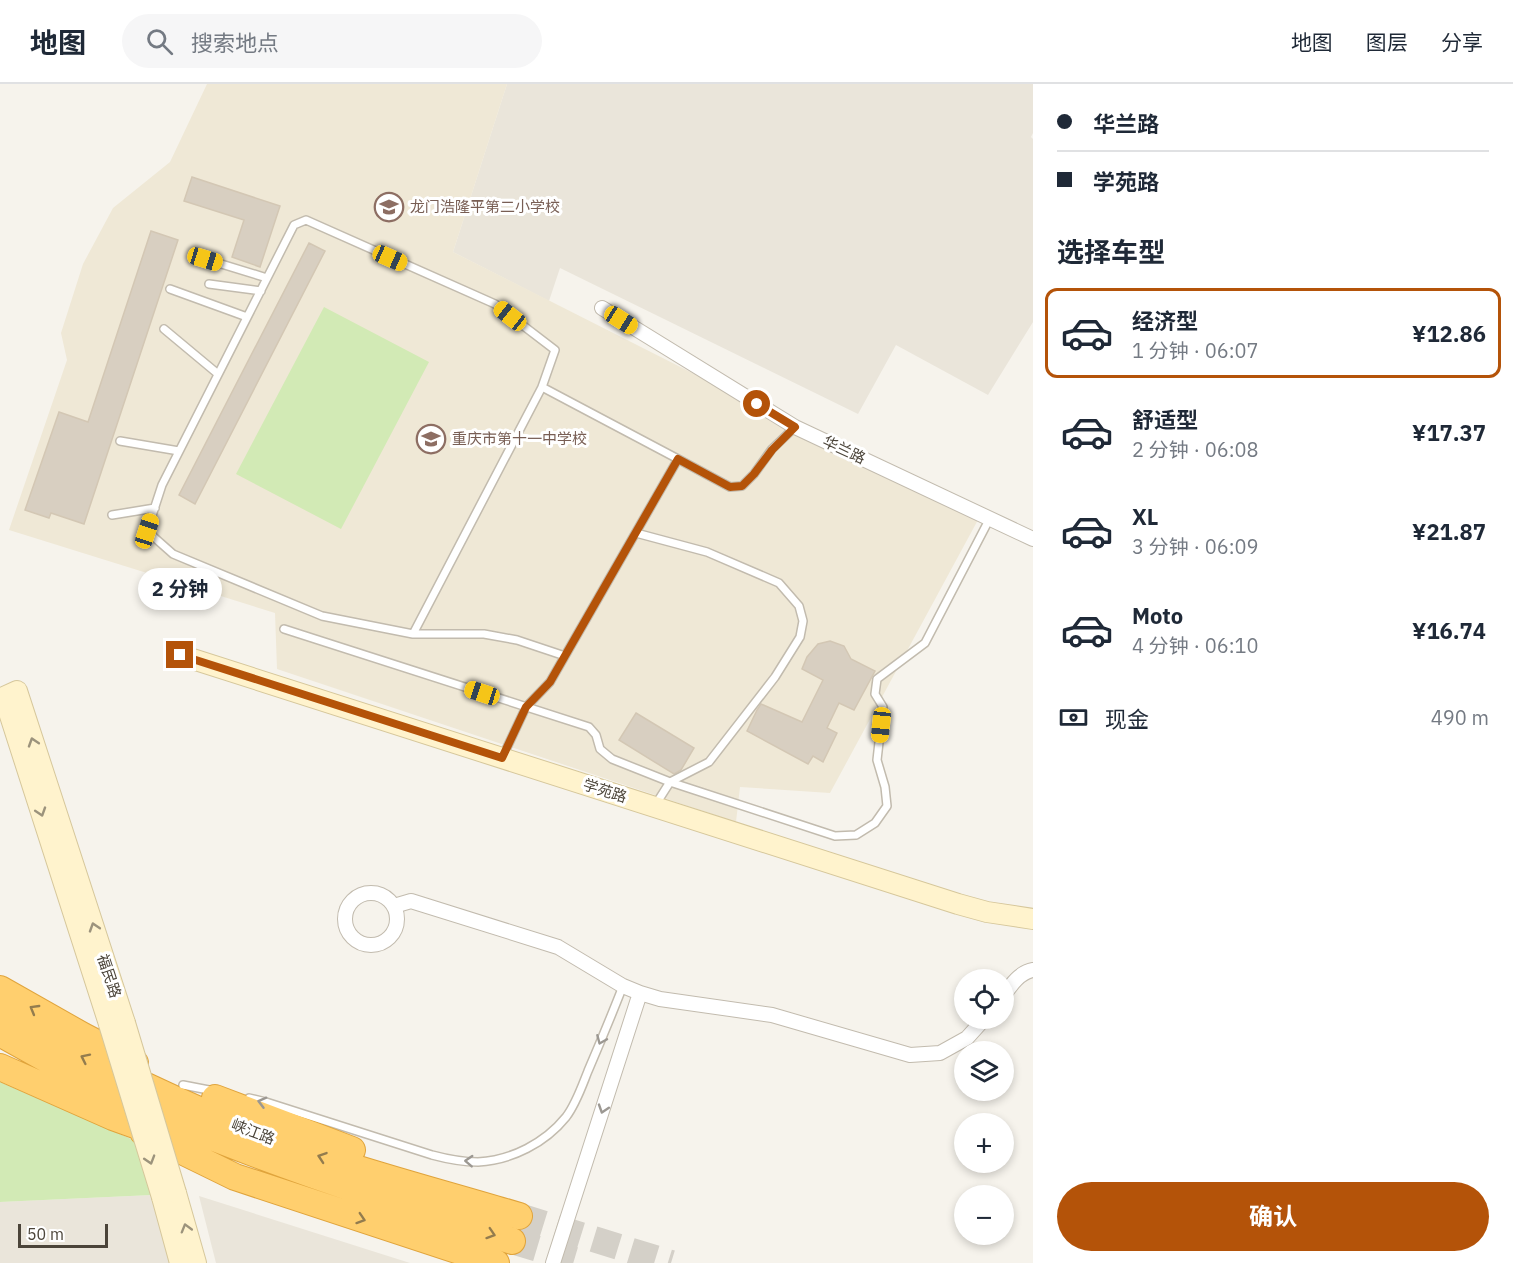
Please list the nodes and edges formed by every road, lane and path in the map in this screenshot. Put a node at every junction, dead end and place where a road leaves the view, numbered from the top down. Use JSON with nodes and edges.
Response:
{"nodes":[{"id":1,"x":205,"y":259,"type":"dead end"},
{"id":2,"x":267,"y":278,"type":"junction"},
{"id":3,"x":209,"y":284,"type":"dead end"},
{"id":4,"x":170,"y":289,"type":"dead end"},
{"id":5,"x":261,"y":291,"type":"junction"},
{"id":6,"x":602,"y":308,"type":"dead end"},
{"id":7,"x":247,"y":317,"type":"junction"},
{"id":8,"x":164,"y":329,"type":"dead end"},
{"id":9,"x":218,"y":374,"type":"junction"},
{"id":10,"x":542,"y":387,"type":"junction"},
{"id":11,"x":795,"y":427,"type":"junction"},
{"id":12,"x":120,"y":441,"type":"dead end"},
{"id":13,"x":180,"y":451,"type":"junction"},
{"id":14,"x":678,"y":459,"type":"junction"},
{"id":15,"x":155,"y":508,"type":"junction"},
{"id":16,"x":112,"y":515,"type":"dead end"},
{"id":17,"x":990,"y":519,"type":"junction"},
{"id":18,"x":636,"y":533,"type":"junction"},
{"id":19,"x":1033,"y":539,"type":"edge"},
{"id":20,"x":284,"y":629,"type":"dead end"},
{"id":21,"x":413,"y":634,"type":"junction"},
{"id":22,"x":180,"y":655,"type":"dead end"},
{"id":23,"x":565,"y":656,"type":"junction"},
{"id":24,"x":10,"y":694,"type":"dead end"},
{"id":25,"x":526,"y":707,"type":"junction"},
{"id":26,"x":502,"y":758,"type":"junction"},
{"id":27,"x":670,"y":782,"type":"junction"},
{"id":28,"x":654,"y":807,"type":"junction"},
{"id":29,"x":394,"y":906,"type":"dead end"},
{"id":30,"x":1033,"y":919,"type":"edge"},
{"id":31,"x":1033,"y":970,"type":"edge"},
{"id":32,"x":1014,"y":982,"type":"edge"},
{"id":33,"x":623,"y":986,"type":"junction"},
{"id":34,"x":0,"y":989,"type":"edge"},
{"id":35,"x":640,"y":993,"type":"junction"},
{"id":36,"x":0,"y":1012,"type":"edge"},
{"id":37,"x":975,"y":1029,"type":"edge"},
{"id":38,"x":0,"y":1033,"type":"edge"},
{"id":39,"x":0,"y":1067,"type":"edge"},
{"id":40,"x":183,"y":1085,"type":"junction"},
{"id":41,"x":229,"y":1094,"type":"dead end"},
{"id":42,"x":240,"y":1097,"type":"dead end"},
{"id":43,"x":113,"y":1117,"type":"junction"},
{"id":44,"x":169,"y":1195,"type":"junction"},
{"id":45,"x":471,"y":1201,"type":"junction"},
{"id":46,"x":431,"y":1214,"type":"junction"},
{"id":47,"x":519,"y":1216,"type":"tunnel mouth"},
{"id":48,"x":407,"y":1234,"type":"junction"},
{"id":49,"x":512,"y":1240,"type":"tunnel mouth"},
{"id":50,"x":455,"y":1257,"type":"dead end"},
{"id":51,"x":180,"y":1263,"type":"edge"},
{"id":52,"x":196,"y":1263,"type":"edge"},
{"id":53,"x":496,"y":1263,"type":"tunnel mouth"},
{"id":54,"x":553,"y":1263,"type":"edge"}],
"edges":[{"from":1,"to":2,"type":"lane"},
{"from":2,"to":5,"type":"lane"},
{"from":2,"to":10,"type":"lane"},
{"from":3,"to":5,"type":"lane"},
{"from":4,"to":7,"type":"lane"},
{"from":5,"to":7,"type":"lane"},
{"from":6,"to":11,"type":"street","name":"华兰路"},
{"from":7,"to":9,"type":"lane"},
{"from":8,"to":9,"type":"lane"},
{"from":9,"to":13,"type":"lane"},
{"from":10,"to":14,"type":"lane"},
{"from":10,"to":21,"type":"lane"},
{"from":11,"to":14,"type":"lane"},
{"from":11,"to":17,"type":"street","name":"华兰路"},
{"from":12,"to":13,"type":"lane"},
{"from":13,"to":15,"type":"lane"},
{"from":14,"to":18,"type":"lane"},
{"from":15,"to":16,"type":"lane"},
{"from":15,"to":21,"type":"lane"},
{"from":17,"to":19,"type":"street","name":"华兰路"},
{"from":17,"to":27,"type":"lane"},
{"from":18,"to":23,"type":"lane"},
{"from":18,"to":27,"type":"lane"},
{"from":20,"to":25,"type":"lane"},
{"from":21,"to":23,"type":"lane"},
{"from":22,"to":26,"type":"street","name":"学苑路"},
{"from":23,"to":25,"type":"lane"},
{"from":24,"to":44,"type":"street","name":"福民路","bridge":true},
{"from":25,"to":26,"type":"lane"},
{"from":25,"to":27,"type":"lane"},
{"from":26,"to":28,"type":"street","name":"学苑路"},
{"from":27,"to":28,"type":"lane"},
{"from":28,"to":30,"type":"street","name":"学苑路"},
{"from":29,"to":33,"type":"street"},
{"from":31,"to":32,"type":"street"},
{"from":33,"to":35,"type":"street"},
{"from":33,"to":42,"type":"lane","one_way":true},
{"from":40,"to":34,"type":"highway","one_way":true},
{"from":35,"to":37,"type":"street"},
{"from":35,"to":54,"type":"street","one_way":true},
{"from":45,"to":36,"type":"highway","name":"峡江路","one_way":true},
{"from":38,"to":46,"type":"highway","name":"峡江路"},
{"from":39,"to":43,"type":"highway"},
{"from":40,"to":41,"type":"lane"},
{"from":40,"to":45,"type":"highway"},
{"from":43,"to":46,"type":"highway"},
{"from":43,"to":48,"type":"highway","one_way":true},
{"from":44,"to":51,"type":"street","name":"福民路"},
{"from":52,"to":44,"type":"street","name":"福民路","one_way":true},
{"from":45,"to":47,"type":"highway","name":"峡江路"},
{"from":46,"to":49,"type":"highway","name":"峡江路","one_way":true},
{"from":48,"to":50,"type":"lane"},
{"from":48,"to":53,"type":"highway"}]}
